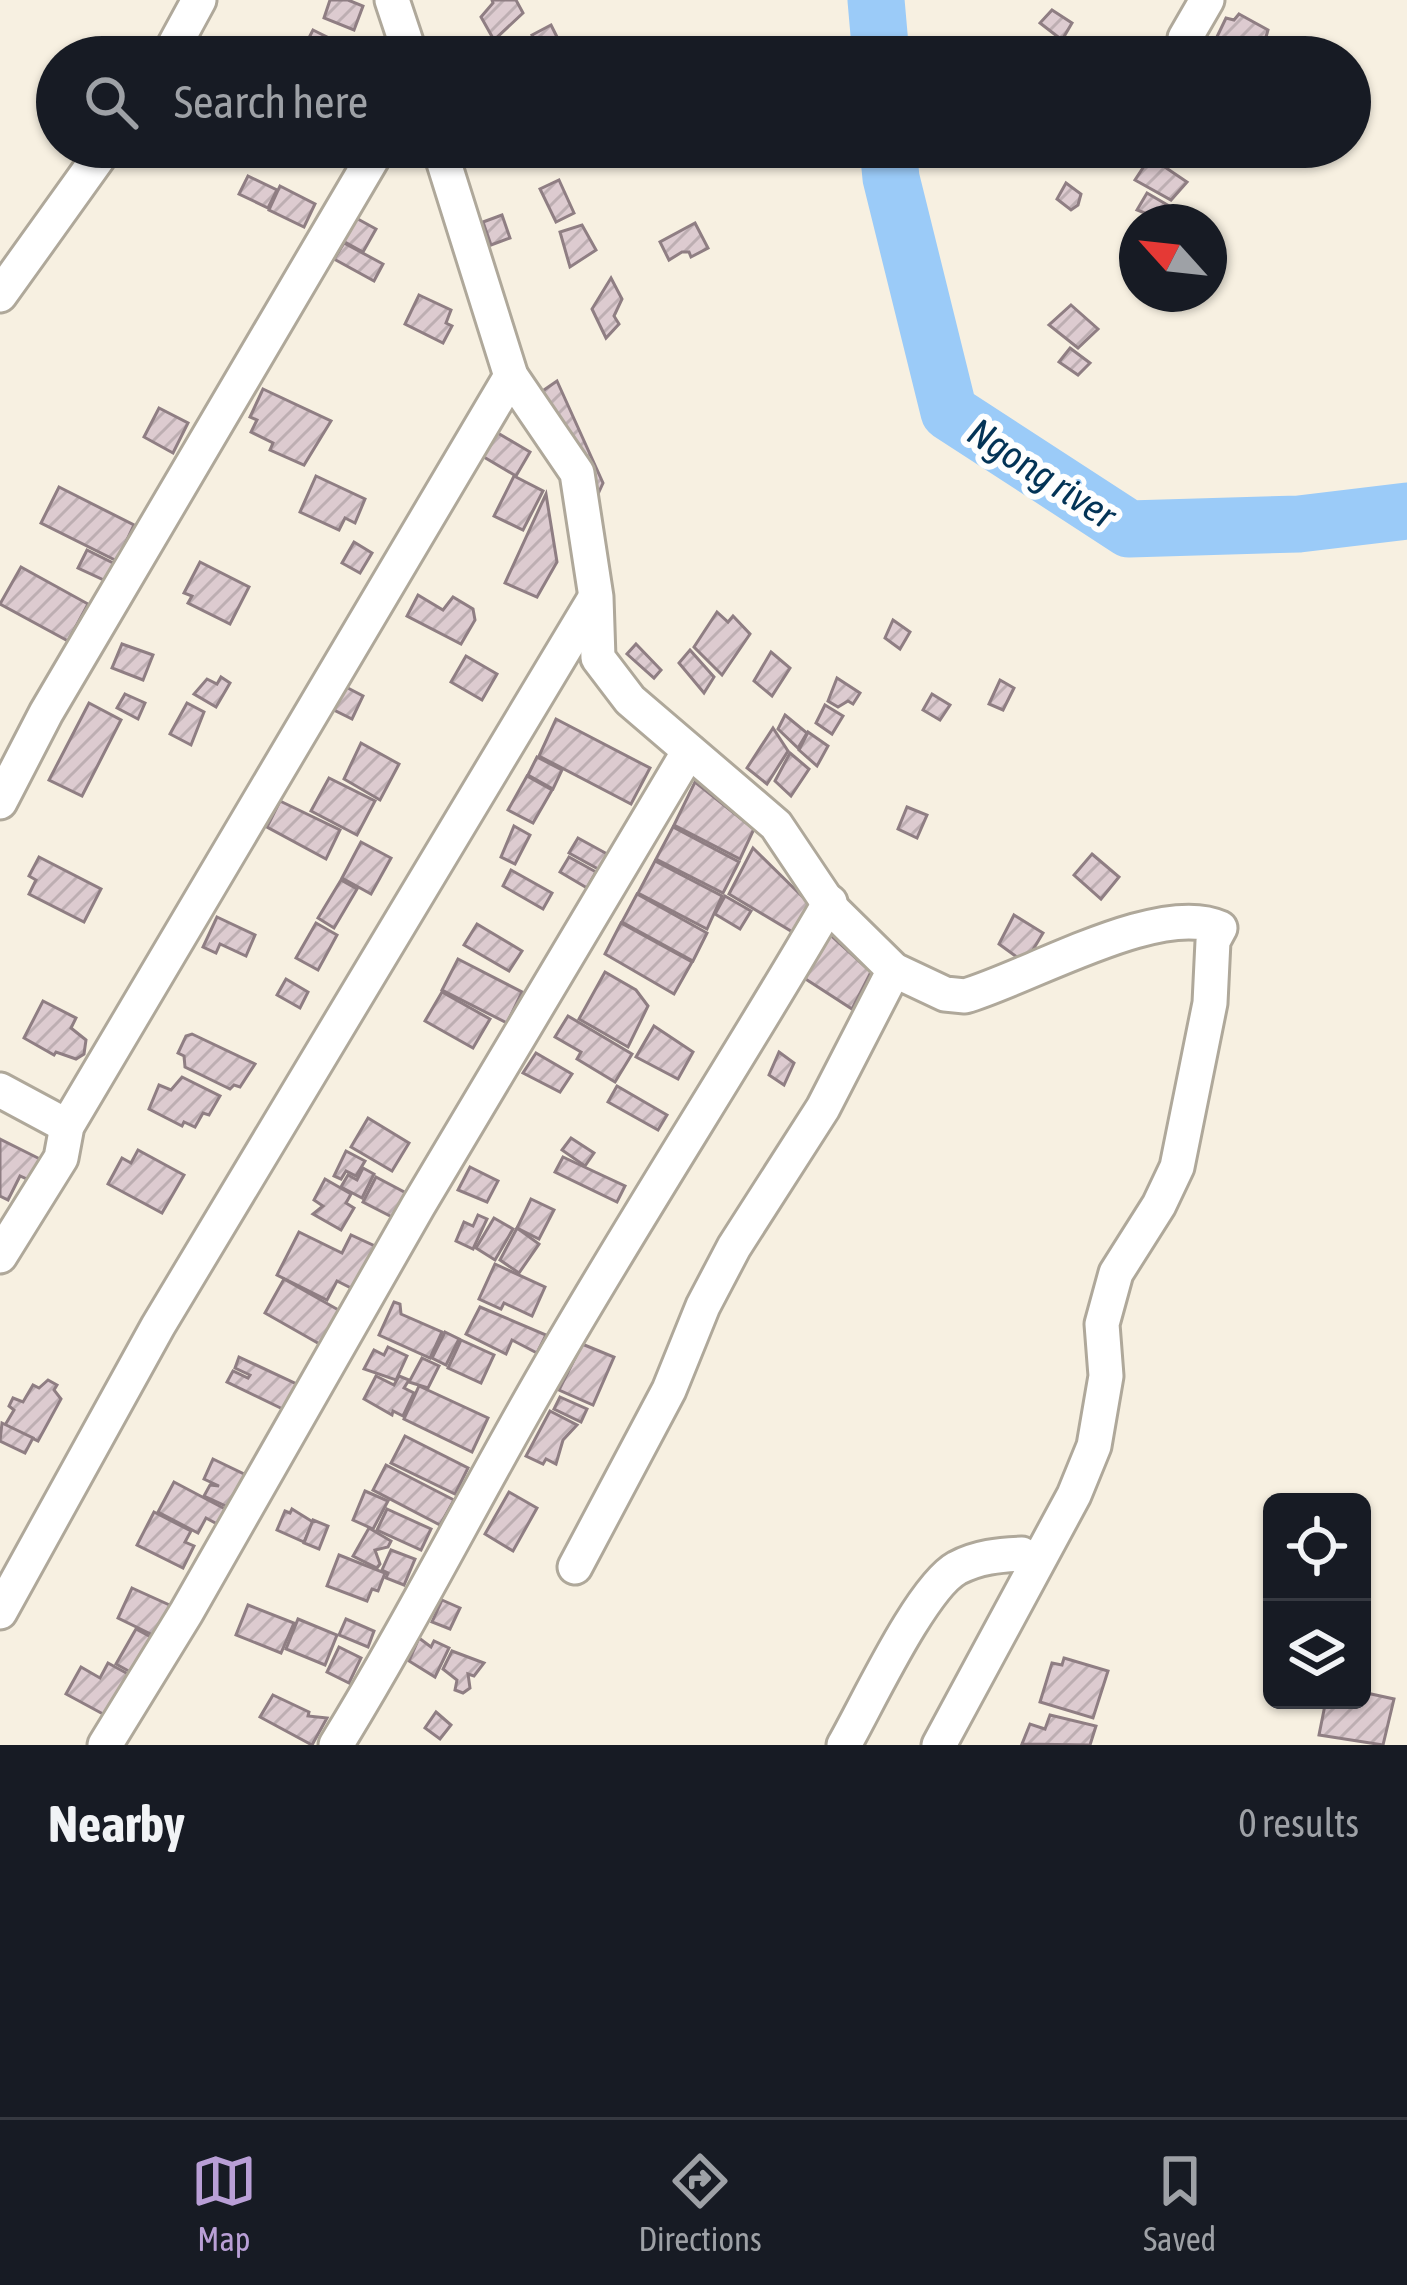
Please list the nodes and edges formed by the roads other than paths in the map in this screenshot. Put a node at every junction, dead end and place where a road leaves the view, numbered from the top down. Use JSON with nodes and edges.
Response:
{"nodes":[{"id":1,"x":199,"y":0,"type":"edge"},
{"id":2,"x":392,"y":0,"type":"edge"},
{"id":3,"x":1207,"y":0,"type":"edge"},
{"id":4,"x":179,"y":36,"type":"edge"},
{"id":5,"x":404,"y":36,"type":"edge"},
{"id":6,"x":1186,"y":36,"type":"edge"},
{"id":7,"x":91,"y":168,"type":"edge"},
{"id":8,"x":367,"y":168,"type":"edge"},
{"id":9,"x":447,"y":168,"type":"edge"},
{"id":10,"x":0,"y":295,"type":"edge"},
{"id":11,"x":511,"y":376,"type":"junction"},
{"id":12,"x":596,"y":596,"type":"junction"},
{"id":13,"x":689,"y":751,"type":"junction"},
{"id":14,"x":0,"y":802,"type":"edge"},
{"id":15,"x":830,"y":902,"type":"junction"},
{"id":16,"x":894,"y":970,"type":"junction"},
{"id":17,"x":0,"y":1090,"type":"edge"},
{"id":18,"x":67,"y":1126,"type":"junction"},
{"id":19,"x":0,"y":1256,"type":"edge"},
{"id":20,"x":1022,"y":1554,"type":"dead end"},
{"id":21,"x":575,"y":1567,"type":"dead end"},
{"id":22,"x":0,"y":1612,"type":"edge"},
{"id":23,"x":105,"y":1745,"type":"edge"},
{"id":24,"x":336,"y":1745,"type":"edge"},
{"id":25,"x":844,"y":1745,"type":"edge"},
{"id":26,"x":939,"y":1745,"type":"edge"}],
"edges":[{"from":1,"to":4,"type":"street"},
{"from":2,"to":5,"type":"street"},
{"from":3,"to":6,"type":"street"},
{"from":7,"to":10,"type":"street"},
{"from":8,"to":14,"type":"street"},
{"from":9,"to":11,"type":"street"},
{"from":11,"to":12,"type":"street"},
{"from":11,"to":18,"type":"street"},
{"from":12,"to":13,"type":"street"},
{"from":12,"to":22,"type":"street"},
{"from":13,"to":15,"type":"street"},
{"from":13,"to":23,"type":"street"},
{"from":15,"to":16,"type":"street"},
{"from":15,"to":24,"type":"street"},
{"from":16,"to":21,"type":"street"},
{"from":16,"to":26,"type":"street"},
{"from":17,"to":18,"type":"street"},
{"from":18,"to":19,"type":"street"},
{"from":20,"to":25,"type":"street"}]}
